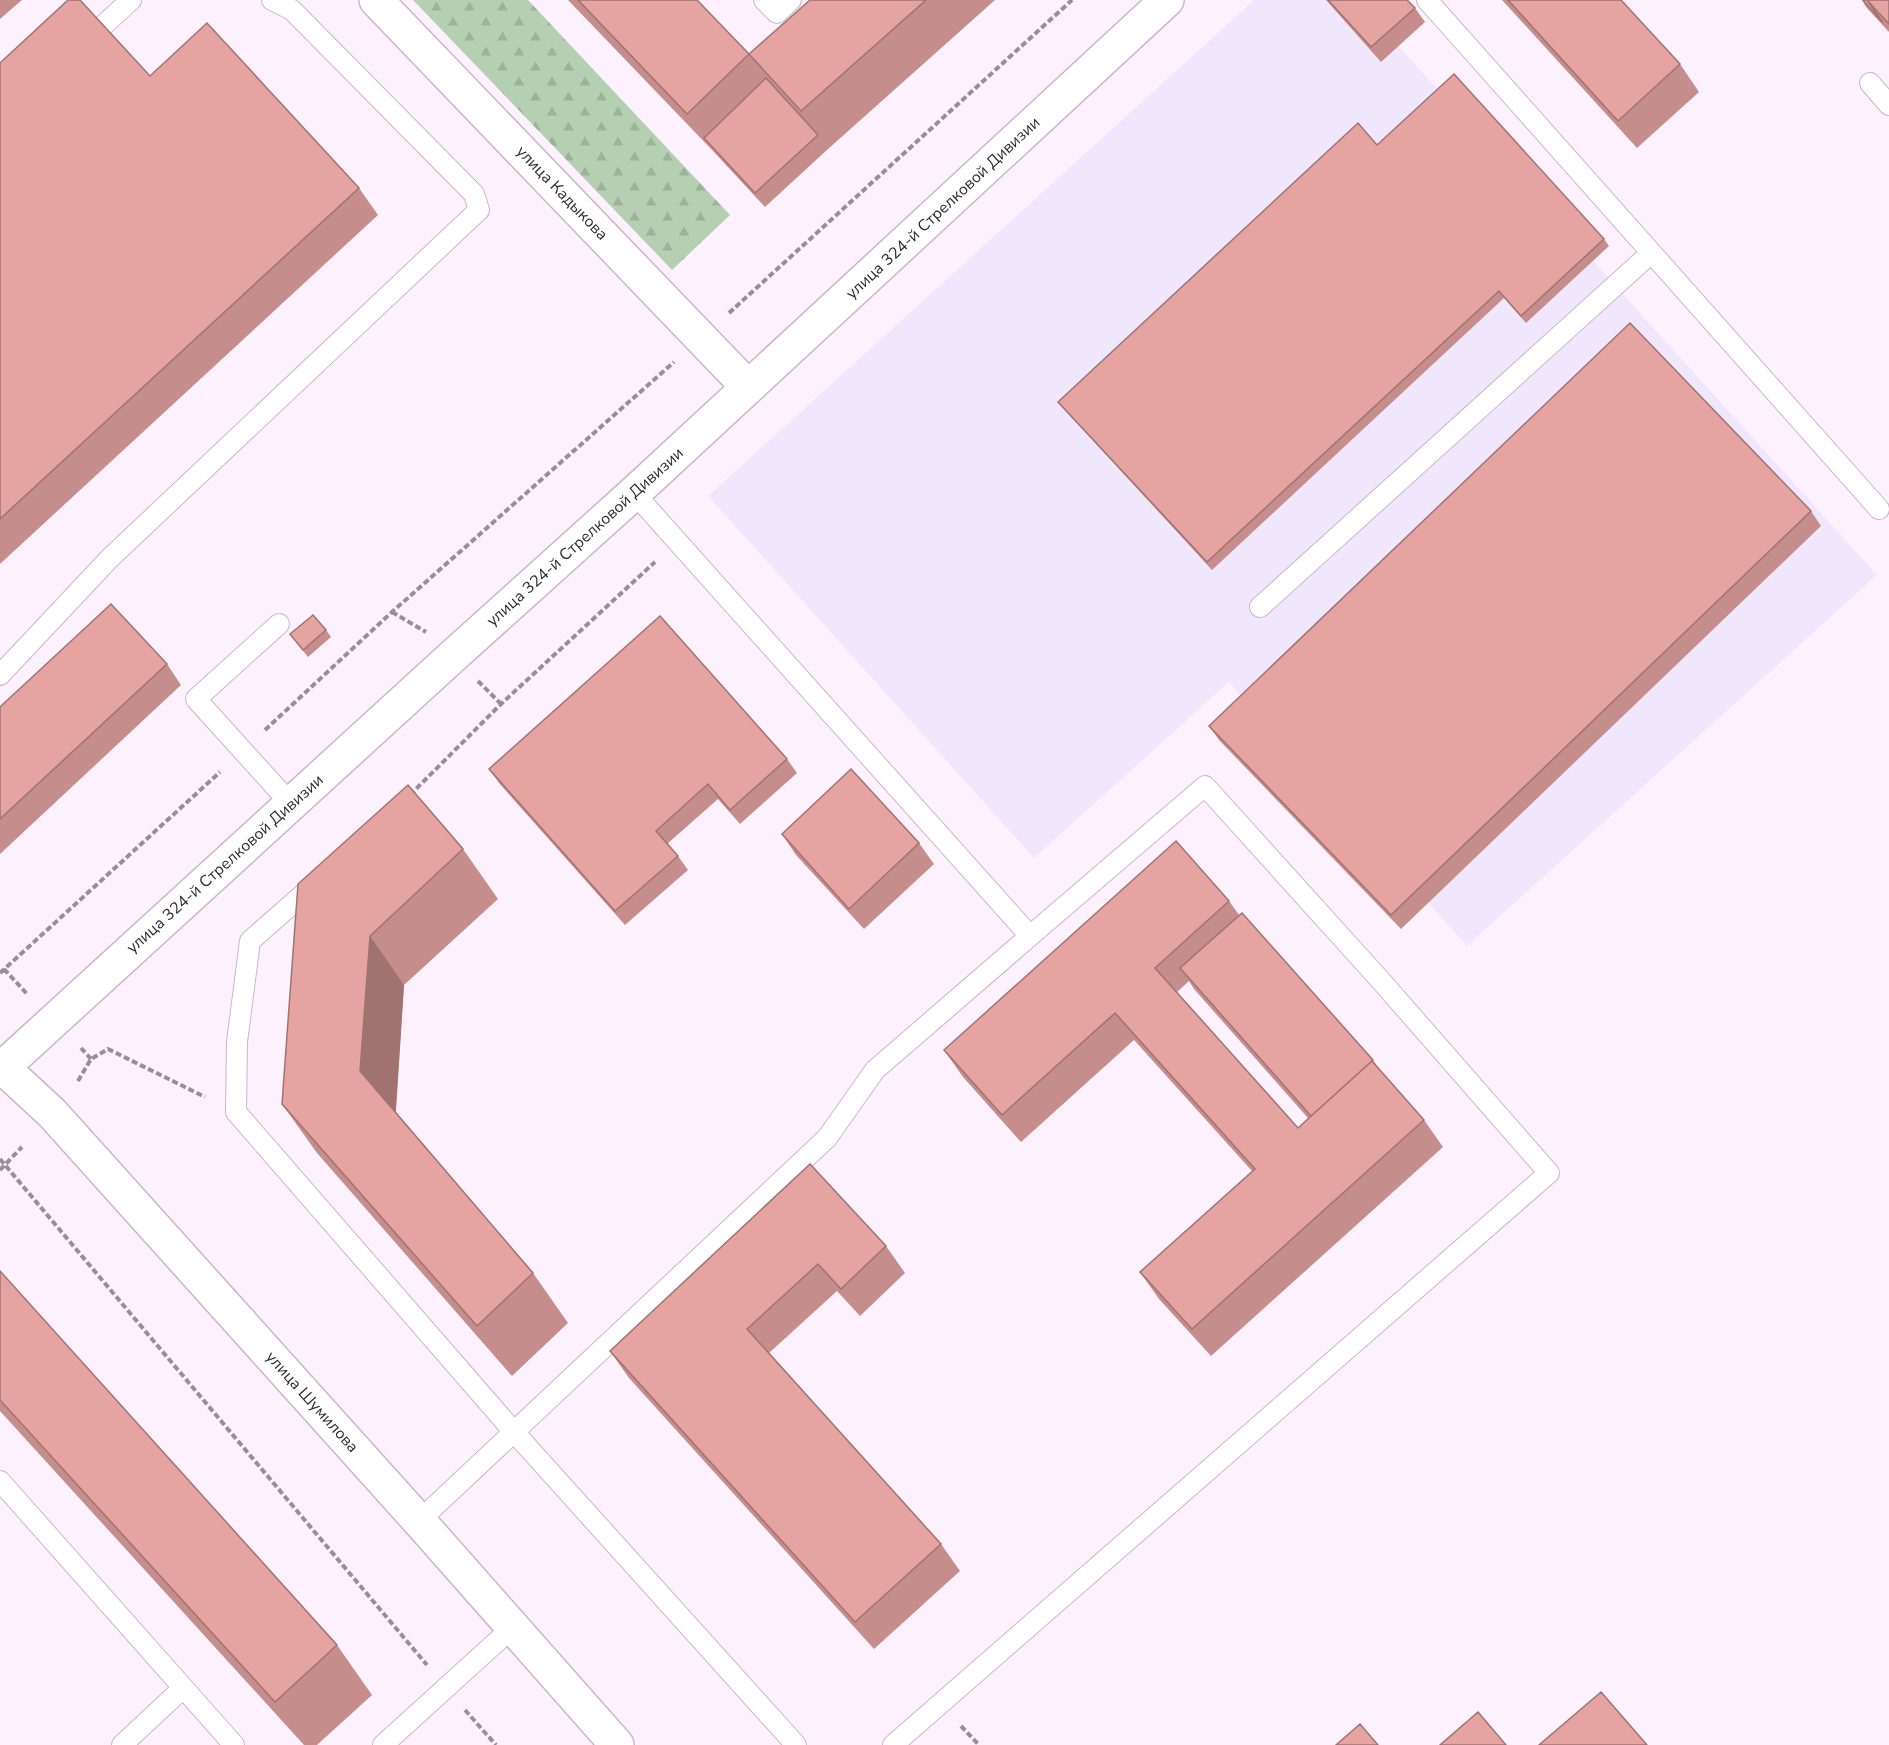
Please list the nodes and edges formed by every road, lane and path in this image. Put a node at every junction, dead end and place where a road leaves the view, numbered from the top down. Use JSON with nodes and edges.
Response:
{"nodes":[{"id":1,"x":130,"y":0,"type":"edge"},
{"id":2,"x":272,"y":0,"type":"edge"},
{"id":3,"x":376,"y":0,"type":"edge"},
{"id":4,"x":764,"y":0,"type":"edge"},
{"id":5,"x":791,"y":0,"type":"edge"},
{"id":6,"x":1072,"y":0,"type":"edge"},
{"id":7,"x":1167,"y":0,"type":"edge"},
{"id":8,"x":1427,"y":0,"type":"edge"},
{"id":9,"x":70,"y":56,"type":"edge"},
{"id":10,"x":1870,"y":83,"type":"dead end"},
{"id":11,"x":1889,"y":105,"type":"edge"},
{"id":12,"x":1652,"y":253,"type":"junction"},
{"id":13,"x":701,"y":338,"type":"junction"},
{"id":14,"x":748,"y":387,"type":"junction"},
{"id":15,"x":634,"y":493,"type":"junction"},
{"id":16,"x":1879,"y":509,"type":"dead end"},
{"id":17,"x":677,"y":542,"type":"junction"},
{"id":18,"x":1260,"y":607,"type":"dead end"},
{"id":19,"x":392,"y":612,"type":"junction"},
{"id":20,"x":279,"y":624,"type":"dead end"},
{"id":21,"x":430,"y":633,"type":"dead end"},
{"id":22,"x":471,"y":674,"type":"dead end"},
{"id":23,"x":0,"y":675,"type":"edge"},
{"id":24,"x":501,"y":704,"type":"junction"},
{"id":25,"x":243,"y":751,"type":"junction"},
{"id":26,"x":408,"y":796,"type":"edge"},
{"id":27,"x":291,"y":804,"type":"junction"},
{"id":28,"x":333,"y":868,"type":"edge"},
{"id":29,"x":1030,"y":936,"type":"junction"},
{"id":30,"x":2,"y":971,"type":"edge"},
{"id":31,"x":33,"y":1000,"type":"dead end"},
{"id":32,"x":81,"y":1048,"type":"dead end"},
{"id":33,"x":91,"y":1059,"type":"junction"},
{"id":34,"x":1,"y":1068,"type":"edge"},
{"id":35,"x":78,"y":1081,"type":"dead end"},
{"id":36,"x":236,"y":1112,"type":"junction"},
{"id":37,"x":22,"y":1147,"type":"dead end"},
{"id":38,"x":0,"y":1159,"type":"edge"},
{"id":39,"x":6,"y":1165,"type":"junction"},
{"id":40,"x":0,"y":1170,"type":"edge"},
{"id":41,"x":514,"y":1432,"type":"junction"},
{"id":42,"x":1,"y":1485,"type":"edge"},
{"id":43,"x":419,"y":1521,"type":"junction"},
{"id":44,"x":513,"y":1627,"type":"junction"},
{"id":45,"x":183,"y":1688,"type":"junction"},
{"id":46,"x":445,"y":1688,"type":"junction"},
{"id":47,"x":122,"y":1745,"type":"edge"},
{"id":48,"x":234,"y":1745,"type":"edge"},
{"id":49,"x":384,"y":1745,"type":"edge"},
{"id":50,"x":496,"y":1745,"type":"edge"},
{"id":51,"x":617,"y":1745,"type":"edge"},
{"id":52,"x":796,"y":1745,"type":"edge"},
{"id":53,"x":893,"y":1745,"type":"edge"}],
"edges":[{"from":1,"to":9,"type":"lane"},
{"from":2,"to":23,"type":"lane"},
{"from":3,"to":13,"type":"street","name":"улица Кадыкова"},
{"from":4,"to":5,"type":"lane"},
{"from":6,"to":13,"type":"path"},
{"from":7,"to":14,"type":"street","name":"улица 324-й Стрелковой Дивизии"},
{"from":8,"to":12,"type":"lane"},
{"from":10,"to":11,"type":"lane"},
{"from":12,"to":16,"type":"lane"},
{"from":12,"to":18,"type":"lane"},
{"from":13,"to":14,"type":"street","name":"улица Кадыкова"},
{"from":13,"to":19,"type":"path"},
{"from":14,"to":15,"type":"street","name":"улица 324-й Стрелковой Дивизии"},
{"from":15,"to":17,"type":"lane"},
{"from":15,"to":27,"type":"street","name":"улица 324-й Стрелковой Дивизии"},
{"from":17,"to":24,"type":"path"},
{"from":17,"to":29,"type":"lane"},
{"from":19,"to":21,"type":"path"},
{"from":19,"to":25,"type":"path"},
{"from":20,"to":25,"type":"lane"},
{"from":22,"to":24,"type":"path"},
{"from":24,"to":26,"type":"path"},
{"from":25,"to":27,"type":"lane"},
{"from":25,"to":30,"type":"path"},
{"from":27,"to":34,"type":"street","name":"улица 324-й Стрелковой Дивизии"},
{"from":28,"to":36,"type":"lane"},
{"from":29,"to":41,"type":"lane"},
{"from":29,"to":53,"type":"lane"},
{"from":30,"to":31,"type":"path"},
{"from":32,"to":33,"type":"path"},
{"from":33,"to":35,"type":"path"},
{"from":33,"to":36,"type":"path"},
{"from":34,"to":43,"type":"street","name":"улица Шумилова"},
{"from":36,"to":41,"type":"lane"},
{"from":37,"to":39,"type":"path"},
{"from":38,"to":39,"type":"path"},
{"from":39,"to":40,"type":"path"},
{"from":39,"to":46,"type":"path"},
{"from":41,"to":43,"type":"lane"},
{"from":41,"to":52,"type":"lane"},
{"from":42,"to":45,"type":"lane"},
{"from":43,"to":44,"type":"street","name":"улица Шумилова"},
{"from":44,"to":46,"type":"lane"},
{"from":44,"to":51,"type":"street","name":"улица Шумилова"},
{"from":45,"to":47,"type":"lane"},
{"from":45,"to":48,"type":"lane"},
{"from":46,"to":49,"type":"lane"},
{"from":46,"to":50,"type":"path"}]}
